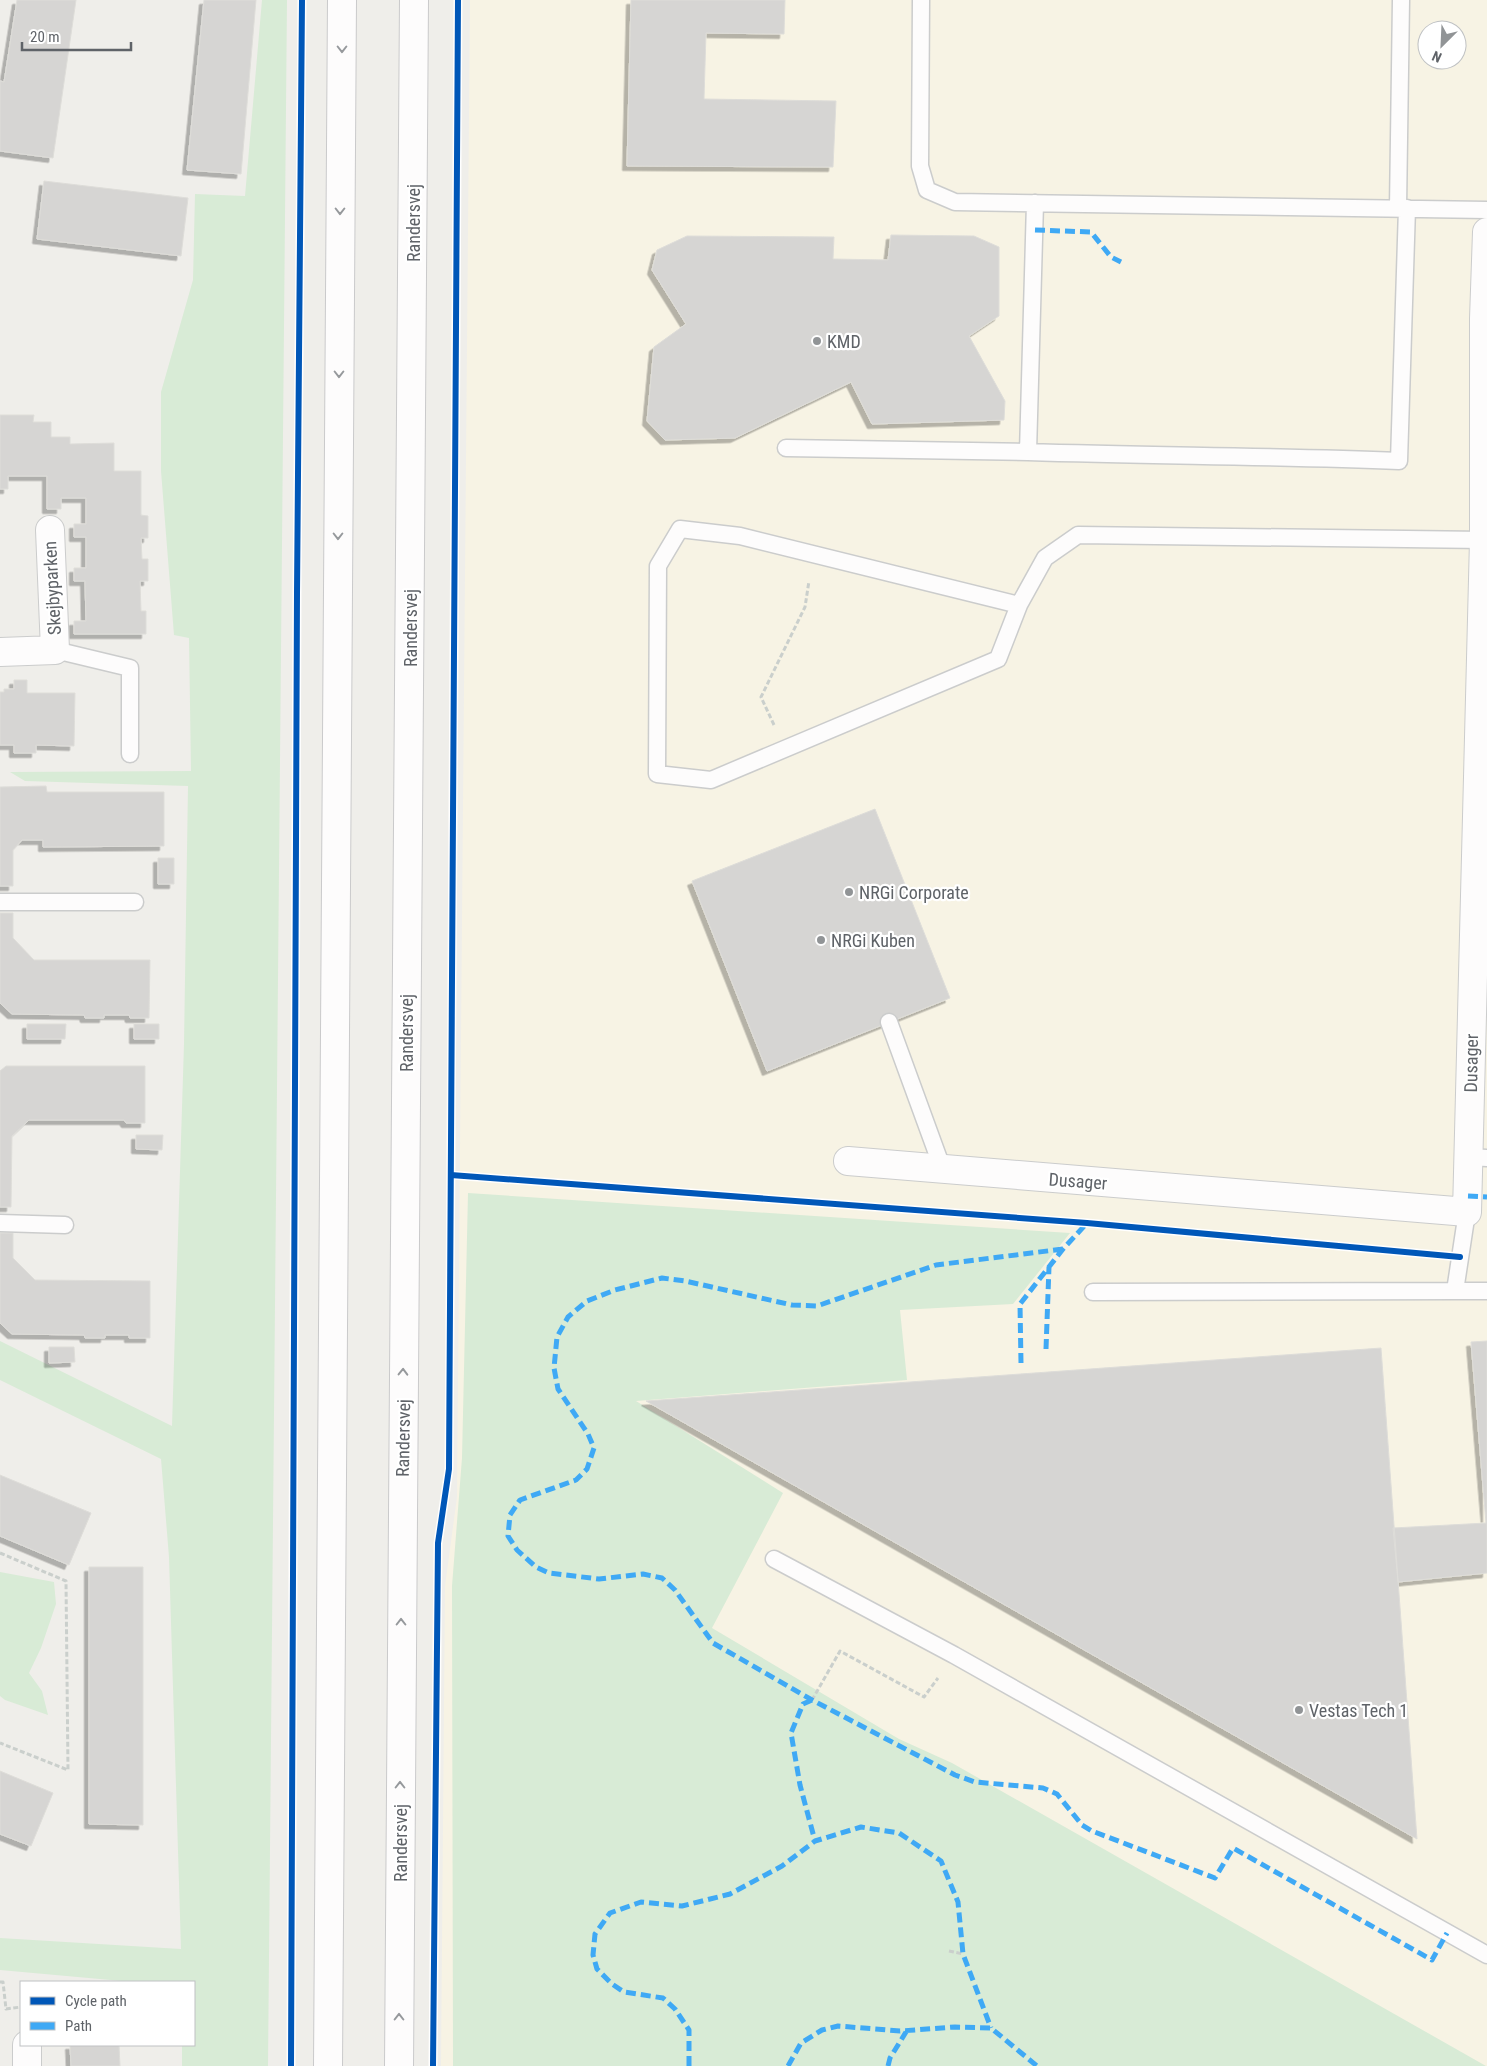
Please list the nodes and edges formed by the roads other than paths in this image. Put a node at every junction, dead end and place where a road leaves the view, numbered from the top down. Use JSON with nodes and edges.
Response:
{"nodes":[{"id":1,"x":342,"y":0,"type":"edge"},
{"id":2,"x":414,"y":0,"type":"edge"},
{"id":3,"x":921,"y":0,"type":"edge"},
{"id":4,"x":1401,"y":0,"type":"edge"},
{"id":5,"x":1036,"y":203,"type":"junction"},
{"id":6,"x":1402,"y":208,"type":"junction"},
{"id":7,"x":1487,"y":210,"type":"edge"},
{"id":8,"x":1487,"y":232,"type":"edge"},
{"id":9,"x":786,"y":448,"type":"dead end"},
{"id":10,"x":1028,"y":452,"type":"junction"},
{"id":11,"x":50,"y":530,"type":"dead end"},
{"id":12,"x":1485,"y":540,"type":"edge"},
{"id":13,"x":1019,"y":604,"type":"junction"},
{"id":14,"x":1484,"y":630,"type":"edge"},
{"id":15,"x":55,"y":650,"type":"junction"},
{"id":16,"x":0,"y":652,"type":"edge"},
{"id":17,"x":130,"y":754,"type":"dead end"},
{"id":18,"x":0,"y":902,"type":"edge"},
{"id":19,"x":135,"y":902,"type":"dead end"},
{"id":20,"x":889,"y":1022,"type":"dead end"},
{"id":21,"x":1478,"y":1158,"type":"edge"},
{"id":22,"x":848,"y":1162,"type":"dead end"},
{"id":23,"x":943,"y":1170,"type":"junction"},
{"id":24,"x":1467,"y":1212,"type":"junction"},
{"id":25,"x":0,"y":1223,"type":"edge"},
{"id":26,"x":65,"y":1225,"type":"dead end"},
{"id":27,"x":1455,"y":1291,"type":"junction"},
{"id":28,"x":1487,"y":1291,"type":"edge"},
{"id":29,"x":1093,"y":1292,"type":"dead end"},
{"id":30,"x":774,"y":1559,"type":"dead end"},
{"id":31,"x":1487,"y":1955,"type":"edge"},
{"id":32,"x":26,"y":2046,"type":"edge"},
{"id":33,"x":27,"y":2066,"type":"edge"},
{"id":34,"x":328,"y":2066,"type":"edge"},
{"id":35,"x":399,"y":2066,"type":"edge"}],
"edges":[{"from":1,"to":34,"type":"main road","one_way":true},
{"from":35,"to":2,"type":"main road","name":"Randersvej","one_way":true},
{"from":3,"to":5,"type":"lane"},
{"from":4,"to":6,"type":"lane"},
{"from":5,"to":6,"type":"lane"},
{"from":5,"to":10,"type":"lane"},
{"from":6,"to":7,"type":"lane"},
{"from":6,"to":10,"type":"lane"},
{"from":8,"to":12,"type":"main road","name":"Dusager"},
{"from":9,"to":10,"type":"lane"},
{"from":11,"to":15,"type":"main road","name":"Skejbyparken"},
{"from":12,"to":13,"type":"lane"},
{"from":12,"to":14,"type":"main road","name":"Dusager"},
{"from":13,"to":13,"type":"lane"},
{"from":14,"to":21,"type":"main road","name":"Dusager"},
{"from":15,"to":16,"type":"main road","name":"Skejbyparken"},
{"from":15,"to":17,"type":"lane"},
{"from":18,"to":19,"type":"lane"},
{"from":20,"to":23,"type":"lane"},
{"from":21,"to":24,"type":"main road","name":"Dusager"},
{"from":22,"to":23,"type":"main road","name":"Dusager"},
{"from":23,"to":24,"type":"main road","name":"Dusager"},
{"from":24,"to":27,"type":"lane"},
{"from":25,"to":26,"type":"lane"},
{"from":27,"to":28,"type":"lane"},
{"from":27,"to":29,"type":"lane"},
{"from":30,"to":31,"type":"lane"},
{"from":32,"to":33,"type":"main road"}]}
